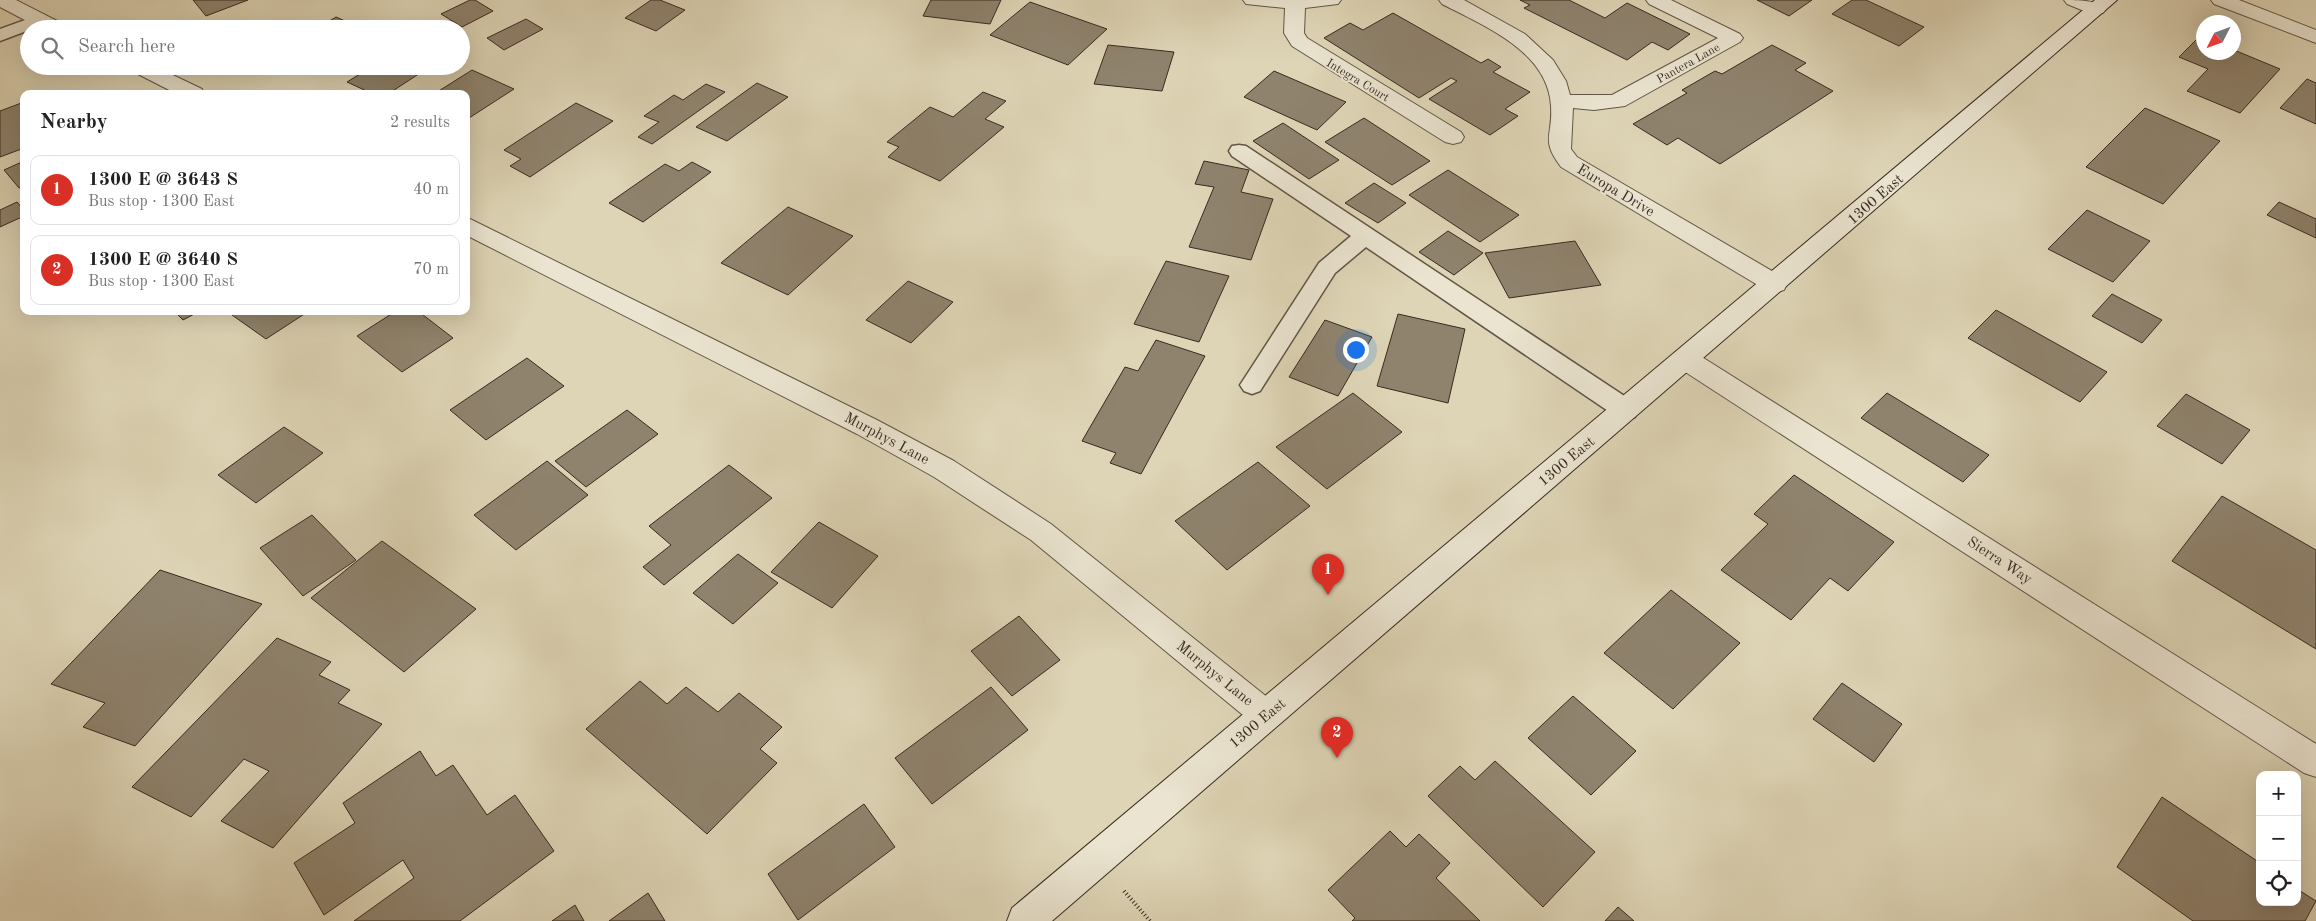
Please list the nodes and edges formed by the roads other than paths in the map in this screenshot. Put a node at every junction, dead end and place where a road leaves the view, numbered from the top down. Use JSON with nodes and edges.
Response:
{"nodes":[{"id":1,"x":1,"y":0,"type":"edge"},
{"id":2,"x":1254,"y":0,"type":"edge"},
{"id":3,"x":1331,"y":0,"type":"edge"},
{"id":4,"x":1449,"y":0,"type":"edge"},
{"id":5,"x":1656,"y":0,"type":"edge"},
{"id":6,"x":2221,"y":0,"type":"edge"},
{"id":7,"x":1295,"y":3,"type":"junction"},
{"id":8,"x":2092,"y":3,"type":"edge"},
{"id":9,"x":39,"y":20,"type":"edge"},
{"id":10,"x":20,"y":27,"type":"edge"},
{"id":11,"x":0,"y":35,"type":"edge"},
{"id":12,"x":2316,"y":37,"type":"edge"},
{"id":13,"x":155,"y":75,"type":"edge"},
{"id":14,"x":186,"y":90,"type":"edge"},
{"id":15,"x":1562,"y":101,"type":"junction"},
{"id":16,"x":1453,"y":137,"type":"dead end"},
{"id":17,"x":1239,"y":151,"type":"dead end"},
{"id":18,"x":470,"y":226,"type":"edge"},
{"id":19,"x":1365,"y":236,"type":"junction"},
{"id":20,"x":1775,"y":284,"type":"junction"},
{"id":21,"x":1685,"y":358,"type":"junction"},
{"id":22,"x":1252,"y":385,"type":"dead end"},
{"id":23,"x":1626,"y":410,"type":"junction"},
{"id":24,"x":1266,"y":715,"type":"junction"},
{"id":25,"x":2316,"y":762,"type":"edge"},
{"id":26,"x":1025,"y":921,"type":"edge"}],
"edges":[{"from":1,"to":9,"type":"street"},
{"from":2,"to":7,"type":"street"},
{"from":3,"to":7,"type":"street"},
{"from":4,"to":15,"type":"street","name":"Europa Drive"},
{"from":5,"to":15,"type":"street","name":"Pantera Lane"},
{"from":6,"to":12,"type":"street"},
{"from":7,"to":16,"type":"street","name":"Integra Court"},
{"from":8,"to":20,"type":"street","name":"1300 East"},
{"from":10,"to":11,"type":"lane"},
{"from":13,"to":14,"type":"street"},
{"from":15,"to":20,"type":"street","name":"Europa Drive"},
{"from":17,"to":19,"type":"lane"},
{"from":18,"to":24,"type":"street","name":"Murphys Lane"},
{"from":19,"to":22,"type":"lane"},
{"from":19,"to":23,"type":"lane"},
{"from":20,"to":21,"type":"street","name":"1300 East"},
{"from":21,"to":23,"type":"street","name":"1300 East"},
{"from":21,"to":25,"type":"street","name":"Sierra Way"},
{"from":23,"to":24,"type":"street","name":"1300 East"},
{"from":24,"to":26,"type":"street","name":"1300 East"}]}
